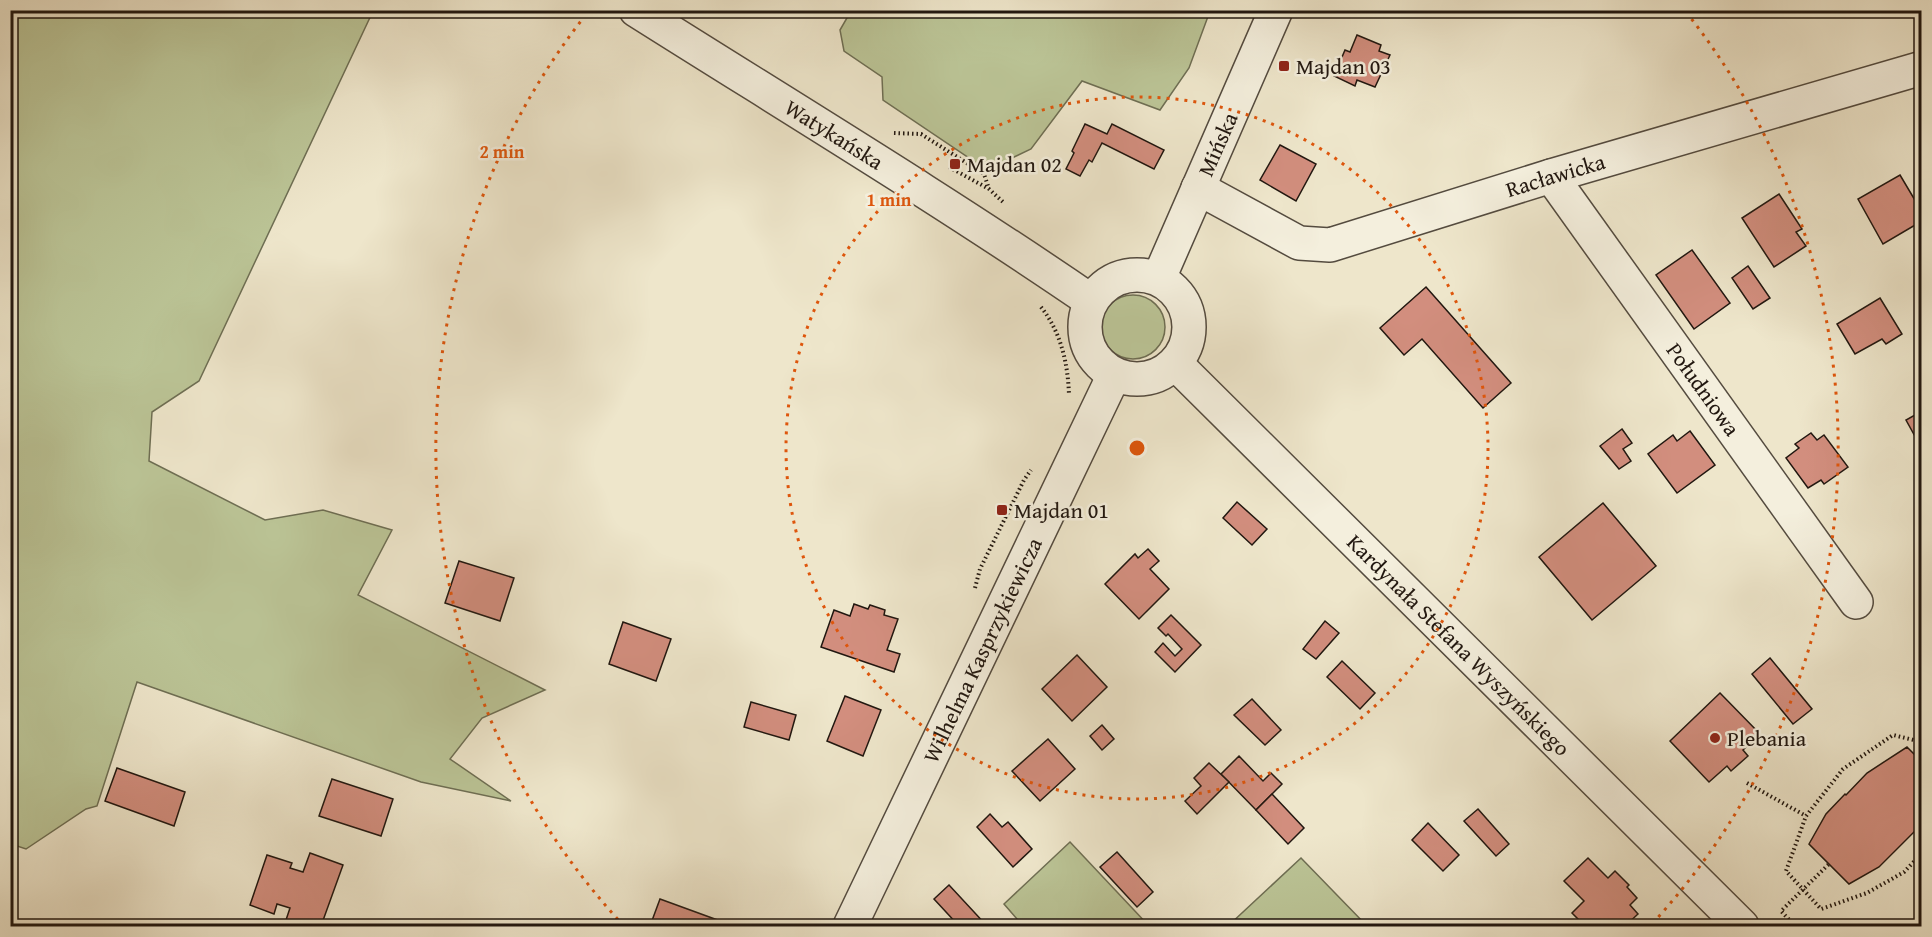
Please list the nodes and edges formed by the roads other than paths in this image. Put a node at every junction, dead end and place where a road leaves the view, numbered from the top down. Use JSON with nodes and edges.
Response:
{"nodes":[{"id":1,"x":636,"y":10,"type":"edge"},
{"id":2,"x":1276,"y":10,"type":"edge"},
{"id":3,"x":1922,"y":68,"type":"edge"},
{"id":4,"x":1551,"y":176,"type":"junction"},
{"id":5,"x":1198,"y":188,"type":"junction"},
{"id":6,"x":1159,"y":279,"type":"junction"},
{"id":7,"x":1091,"y":301,"type":"junction"},
{"id":8,"x":1175,"y":363,"type":"junction"},
{"id":9,"x":1114,"y":375,"type":"junction"},
{"id":10,"x":1856,"y":602,"type":"dead end"},
{"id":11,"x":850,"y":927,"type":"edge"},
{"id":12,"x":1742,"y":927,"type":"edge"}],
"edges":[{"from":1,"to":7,"type":"street","name":"Watykańska"},
{"from":2,"to":5,"type":"street","name":"Mińska"},
{"from":3,"to":4,"type":"street","name":"Racławicka"},
{"from":4,"to":5,"type":"street","name":"Racławicka"},
{"from":4,"to":10,"type":"street","name":"Południowa"},
{"from":5,"to":6,"type":"street","name":"Mińska"},
{"from":6,"to":7,"type":"street"},
{"from":6,"to":8,"type":"street"},
{"from":7,"to":9,"type":"street"},
{"from":8,"to":9,"type":"street"},
{"from":8,"to":12,"type":"street","name":"Kardynała Stefana Wyszyńskiego"},
{"from":9,"to":11,"type":"street","name":"Wilhelma Kasprzykiewicza"}]}
